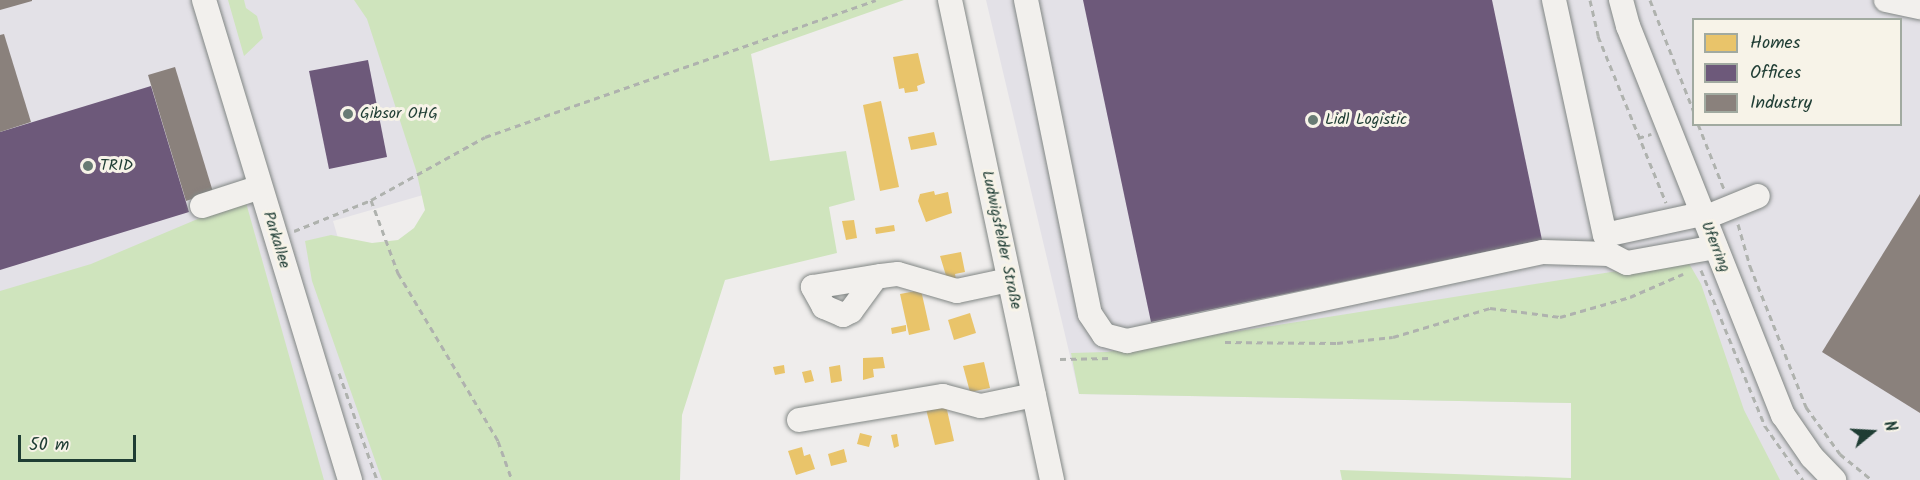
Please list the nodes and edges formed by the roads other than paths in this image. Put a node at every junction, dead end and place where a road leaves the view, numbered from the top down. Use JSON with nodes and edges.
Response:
{"nodes":[{"id":1,"x":204,"y":0,"type":"edge"},
{"id":2,"x":950,"y":0,"type":"edge"},
{"id":3,"x":1026,"y":0,"type":"edge"},
{"id":4,"x":1554,"y":0,"type":"edge"},
{"id":5,"x":1621,"y":0,"type":"edge"},
{"id":6,"x":1886,"y":0,"type":"edge"},
{"id":7,"x":1920,"y":8,"type":"edge"},
{"id":8,"x":260,"y":187,"type":"junction"},
{"id":9,"x":1758,"y":196,"type":"dead end"},
{"id":10,"x":202,"y":206,"type":"dead end"},
{"id":11,"x":1703,"y":216,"type":"junction"},
{"id":12,"x":1607,"y":244,"type":"junction"},
{"id":13,"x":1716,"y":247,"type":"junction"},
{"id":14,"x":876,"y":277,"type":"dead end"},
{"id":15,"x":1009,"y":280,"type":"junction"},
{"id":16,"x":1034,"y":395,"type":"junction"},
{"id":17,"x":799,"y":420,"type":"dead end"},
{"id":18,"x":350,"y":480,"type":"edge"},
{"id":19,"x":1052,"y":480,"type":"edge"},
{"id":20,"x":1834,"y":480,"type":"edge"}],
"edges":[{"from":1,"to":8,"type":"street","name":"Parkallee"},
{"from":2,"to":15,"type":"street","name":"Ludwigsfelder Straße"},
{"from":3,"to":12,"type":"street"},
{"from":4,"to":12,"type":"street"},
{"from":5,"to":11,"type":"street","name":"Uferring"},
{"from":6,"to":7,"type":"street"},
{"from":8,"to":10,"type":"street"},
{"from":8,"to":18,"type":"street","name":"Parkallee"},
{"from":9,"to":11,"type":"street"},
{"from":11,"to":12,"type":"street"},
{"from":11,"to":13,"type":"street","name":"Uferring"},
{"from":12,"to":13,"type":"street"},
{"from":13,"to":20,"type":"street","name":"Uferring"},
{"from":14,"to":15,"type":"street"},
{"from":15,"to":16,"type":"street","name":"Ludwigsfelder Straße"},
{"from":16,"to":17,"type":"street"},
{"from":16,"to":19,"type":"street","name":"Ludwigsfelder Straße"}]}
